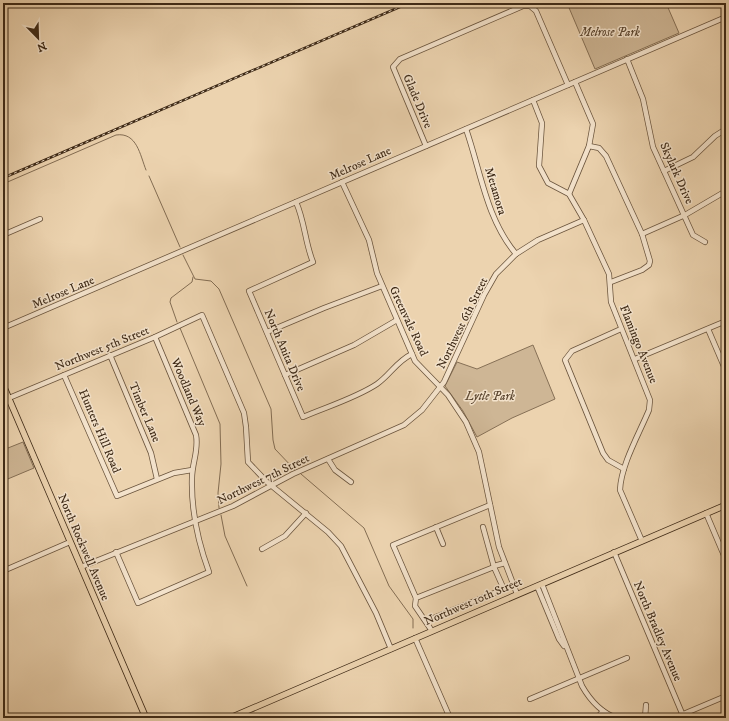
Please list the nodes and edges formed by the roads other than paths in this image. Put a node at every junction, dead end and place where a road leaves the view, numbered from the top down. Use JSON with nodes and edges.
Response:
{"nodes":[{"id":1,"x":726,"y":17,"type":"edge"},
{"id":2,"x":628,"y":60,"type":"junction"},
{"id":3,"x":575,"y":82,"type":"junction"},
{"id":4,"x":568,"y":85,"type":"junction"},
{"id":5,"x":533,"y":100,"type":"junction"},
{"id":6,"x":466,"y":129,"type":"junction"},
{"id":7,"x":726,"y":129,"type":"edge"},
{"id":8,"x":426,"y":146,"type":"junction"},
{"id":9,"x":589,"y":146,"type":"junction"},
{"id":10,"x":664,"y":171,"type":"junction"},
{"id":11,"x":342,"y":182,"type":"junction"},
{"id":12,"x":726,"y":191,"type":"edge"},
{"id":13,"x":569,"y":194,"type":"junction"},
{"id":14,"x":296,"y":202,"type":"junction"},
{"id":15,"x":685,"y":215,"type":"junction"},
{"id":16,"x":40,"y":219,"type":"dead end"},
{"id":17,"x":584,"y":220,"type":"junction"},
{"id":18,"x":642,"y":234,"type":"junction"},
{"id":19,"x":3,"y":236,"type":"edge"},
{"id":20,"x":705,"y":242,"type":"dead end"},
{"id":21,"x":516,"y":254,"type":"junction"},
{"id":22,"x":611,"y":282,"type":"junction"},
{"id":23,"x":382,"y":286,"type":"junction"},
{"id":24,"x":397,"y":320,"type":"junction"},
{"id":25,"x":726,"y":321,"type":"edge"},
{"id":26,"x":3,"y":328,"type":"edge"},
{"id":27,"x":621,"y":329,"type":"junction"},
{"id":28,"x":708,"y":329,"type":"junction"},
{"id":29,"x":267,"y":332,"type":"junction"},
{"id":30,"x":155,"y":337,"type":"junction"},
{"id":31,"x":412,"y":354,"type":"junction"},
{"id":32,"x":110,"y":355,"type":"junction"},
{"id":33,"x":635,"y":359,"type":"junction"},
{"id":34,"x":726,"y":371,"type":"edge"},
{"id":35,"x":64,"y":374,"type":"junction"},
{"id":36,"x":285,"y":375,"type":"junction"},
{"id":37,"x":3,"y":385,"type":"edge"},
{"id":38,"x":441,"y":387,"type":"junction"},
{"id":39,"x":9,"y":398,"type":"junction"},
{"id":40,"x":328,"y":459,"type":"junction"},
{"id":41,"x":624,"y":469,"type":"junction"},
{"id":42,"x":192,"y":470,"type":"junction"},
{"id":43,"x":157,"y":479,"type":"junction"},
{"id":44,"x":350,"y":482,"type":"dead end"},
{"id":45,"x":272,"y":486,"type":"junction"},
{"id":46,"x":726,"y":504,"type":"edge"},
{"id":47,"x":490,"y":505,"type":"junction"},
{"id":48,"x":306,"y":513,"type":"junction"},
{"id":49,"x":706,"y":513,"type":"junction"},
{"id":50,"x":195,"y":522,"type":"junction"},
{"id":51,"x":436,"y":527,"type":"junction"},
{"id":52,"x":483,"y":527,"type":"dead end"},
{"id":53,"x":642,"y":541,"type":"junction"},
{"id":54,"x":70,"y":542,"type":"junction"},
{"id":55,"x":443,"y":544,"type":"dead end"},
{"id":56,"x":262,"y":549,"type":"dead end"},
{"id":57,"x":116,"y":552,"type":"junction"},
{"id":58,"x":614,"y":552,"type":"junction"},
{"id":59,"x":726,"y":560,"type":"edge"},
{"id":60,"x":505,"y":563,"type":"junction"},
{"id":61,"x":494,"y":566,"type":"junction"},
{"id":62,"x":81,"y":567,"type":"junction"},
{"id":63,"x":3,"y":571,"type":"edge"},
{"id":64,"x":539,"y":585,"type":"junction"},
{"id":65,"x":517,"y":594,"type":"junction"},
{"id":66,"x":416,"y":598,"type":"junction"},
{"id":67,"x":426,"y":621,"type":"junction"},
{"id":68,"x":432,"y":631,"type":"junction"},
{"id":69,"x":415,"y":638,"type":"junction"},
{"id":70,"x":391,"y":649,"type":"junction"},
{"id":71,"x":626,"y":658,"type":"dead end"},
{"id":72,"x":578,"y":678,"type":"junction"},
{"id":73,"x":726,"y":696,"type":"edge"},
{"id":74,"x":530,"y":698,"type":"dead end"},
{"id":75,"x":646,"y":705,"type":"dead end"},
{"id":76,"x":603,"y":711,"type":"junction"},
{"id":77,"x":683,"y":717,"type":"edge"},
{"id":78,"x":146,"y":718,"type":"edge"},
{"id":79,"x":230,"y":718,"type":"edge"},
{"id":80,"x":450,"y":718,"type":"edge"},
{"id":81,"x":597,"y":718,"type":"edge"},
{"id":82,"x":617,"y":718,"type":"edge"},
{"id":83,"x":645,"y":718,"type":"edge"},
{"id":84,"x":674,"y":718,"type":"edge"}],
"edges":[{"from":1,"to":2,"type":"street","name":"Melrose Lane"},
{"from":2,"to":3,"type":"street","name":"Melrose Lane"},
{"from":2,"to":10,"type":"street","name":"Skylark Drive"},
{"from":3,"to":4,"type":"street","name":"Melrose Lane"},
{"from":3,"to":9,"type":"street"},
{"from":4,"to":5,"type":"street","name":"Melrose Lane"},
{"from":4,"to":8,"type":"street","name":"Glade Drive"},
{"from":5,"to":6,"type":"street","name":"Melrose Lane"},
{"from":5,"to":13,"type":"street"},
{"from":6,"to":8,"type":"street","name":"Melrose Lane"},
{"from":6,"to":21,"type":"street","name":"Metamora"},
{"from":7,"to":10,"type":"street"},
{"from":8,"to":11,"type":"street","name":"Melrose Lane"},
{"from":9,"to":13,"type":"street"},
{"from":9,"to":18,"type":"street"},
{"from":10,"to":15,"type":"street","name":"Skylark Drive"},
{"from":11,"to":14,"type":"street","name":"Melrose Lane"},
{"from":11,"to":23,"type":"street","name":"Greenvale Road"},
{"from":12,"to":15,"type":"street"},
{"from":13,"to":17,"type":"street","name":"Flamingo Avenue"},
{"from":14,"to":26,"type":"street","name":"Melrose Lane"},
{"from":14,"to":29,"type":"street","name":"North Anita Drive"},
{"from":15,"to":18,"type":"street"},
{"from":15,"to":20,"type":"street","name":"Skylark Drive"},
{"from":16,"to":19,"type":"street"},
{"from":17,"to":21,"type":"street","name":"Northwest 6th Street"},
{"from":17,"to":22,"type":"street","name":"Flamingo Avenue"},
{"from":18,"to":22,"type":"street"},
{"from":21,"to":38,"type":"street","name":"Northwest 6th Street"},
{"from":22,"to":27,"type":"street","name":"Flamingo Avenue"},
{"from":23,"to":24,"type":"street","name":"Greenvale Road"},
{"from":23,"to":29,"type":"street"},
{"from":24,"to":31,"type":"street","name":"Greenvale Road"},
{"from":24,"to":36,"type":"street"},
{"from":25,"to":28,"type":"street"},
{"from":27,"to":33,"type":"street","name":"Flamingo Avenue"},
{"from":27,"to":41,"type":"street"},
{"from":28,"to":33,"type":"street"},
{"from":28,"to":34,"type":"street"},
{"from":29,"to":36,"type":"street","name":"North Anita Drive"},
{"from":30,"to":32,"type":"street","name":"Northwest 5th Street"},
{"from":30,"to":42,"type":"street","name":"Woodland Way"},
{"from":30,"to":45,"type":"street","name":"Northwest 5th Street"},
{"from":31,"to":36,"type":"street","name":"North Anita Drive"},
{"from":31,"to":38,"type":"street","name":"Greenvale Road"},
{"from":32,"to":35,"type":"street","name":"Northwest 5th Street"},
{"from":32,"to":43,"type":"street","name":"Timber Lane"},
{"from":33,"to":41,"type":"street","name":"Flamingo Avenue"},
{"from":35,"to":39,"type":"street","name":"Northwest 5th Street"},
{"from":35,"to":43,"type":"street","name":"Hunters Hill Road"},
{"from":37,"to":39,"type":"main road","name":"North Rockwell Avenue"},
{"from":38,"to":40,"type":"street","name":"Northwest 7th Street"},
{"from":38,"to":47,"type":"street","name":"Greenvale Road"},
{"from":39,"to":54,"type":"main road","name":"North Rockwell Avenue"},
{"from":40,"to":44,"type":"street"},
{"from":40,"to":45,"type":"street","name":"Northwest 7th Street"},
{"from":41,"to":53,"type":"street","name":"Flamingo Avenue"},
{"from":42,"to":43,"type":"street"},
{"from":42,"to":50,"type":"street","name":"Woodland Way"},
{"from":45,"to":48,"type":"street"},
{"from":45,"to":50,"type":"street","name":"Northwest 7th Street"},
{"from":46,"to":49,"type":"main road","name":"Northwest 10th Street"},
{"from":47,"to":51,"type":"street"},
{"from":47,"to":60,"type":"street","name":"Greenvale Road"},
{"from":48,"to":56,"type":"street"},
{"from":48,"to":70,"type":"street"},
{"from":49,"to":53,"type":"main road","name":"Northwest 10th Street"},
{"from":49,"to":59,"type":"street"},
{"from":50,"to":57,"type":"street","name":"Northwest 7th Street"},
{"from":50,"to":57,"type":"street","name":"Woodland Way"},
{"from":51,"to":55,"type":"street"},
{"from":51,"to":66,"type":"street"},
{"from":52,"to":61,"type":"street"},
{"from":53,"to":58,"type":"main road","name":"Northwest 10th Street"},
{"from":54,"to":62,"type":"main road","name":"North Rockwell Avenue"},
{"from":54,"to":63,"type":"street"},
{"from":57,"to":62,"type":"street","name":"Northwest 7th Street"},
{"from":58,"to":64,"type":"main road","name":"Northwest 10th Street"},
{"from":58,"to":77,"type":"street","name":"North Bradley Avenue"},
{"from":60,"to":61,"type":"street"},
{"from":60,"to":65,"type":"street","name":"Greenvale Road"},
{"from":61,"to":66,"type":"street"},
{"from":61,"to":67,"type":"street"},
{"from":62,"to":78,"type":"main road","name":"North Rockwell Avenue"},
{"from":64,"to":65,"type":"main road","name":"Northwest 10th Street"},
{"from":64,"to":72,"type":"street"},
{"from":65,"to":68,"type":"main road","name":"Northwest 10th Street"},
{"from":66,"to":67,"type":"street"},
{"from":67,"to":68,"type":"street"},
{"from":68,"to":69,"type":"main road","name":"Northwest 10th Street"},
{"from":69,"to":70,"type":"main road","name":"Northwest 10th Street"},
{"from":69,"to":80,"type":"street"},
{"from":70,"to":79,"type":"main road","name":"Northwest 10th Street"},
{"from":71,"to":72,"type":"street"},
{"from":72,"to":74,"type":"street"},
{"from":72,"to":76,"type":"street"},
{"from":73,"to":77,"type":"street"},
{"from":75,"to":83,"type":"street"},
{"from":76,"to":81,"type":"street"},
{"from":76,"to":82,"type":"street"},
{"from":77,"to":84,"type":"street"}]}
